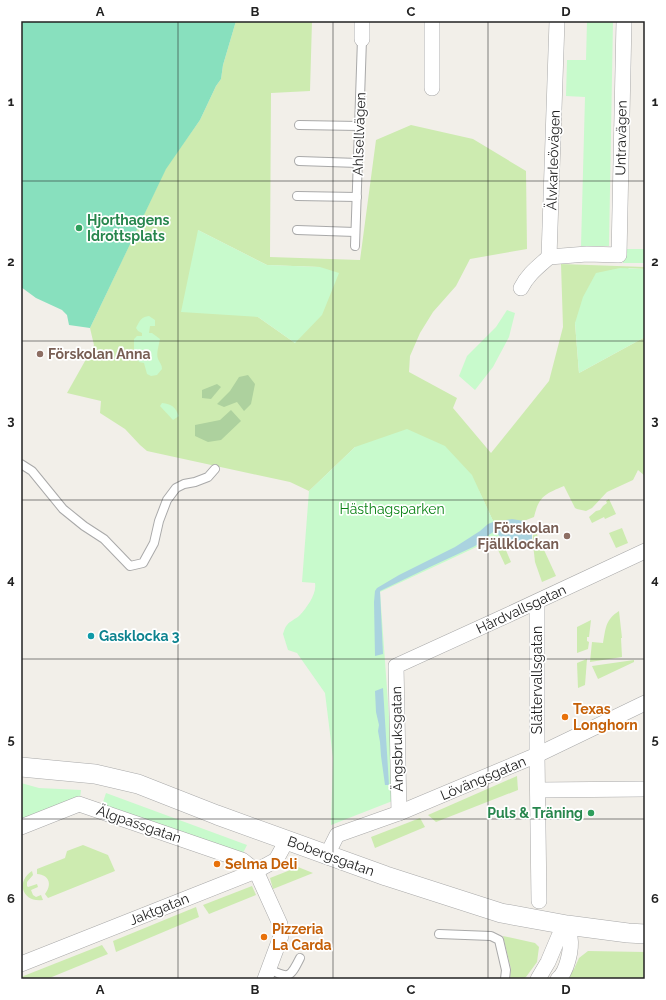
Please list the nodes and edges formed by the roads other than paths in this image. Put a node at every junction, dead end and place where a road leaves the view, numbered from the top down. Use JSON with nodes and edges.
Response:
{"nodes":[{"id":1,"x":362,"y":21,"type":"edge"},
{"id":2,"x":432,"y":21,"type":"edge"},
{"id":3,"x":557,"y":21,"type":"edge"},
{"id":4,"x":624,"y":21,"type":"edge"},
{"id":5,"x":362,"y":39,"type":"joint"},
{"id":6,"x":432,"y":88,"type":"dead end"},
{"id":7,"x":299,"y":125,"type":"dead end"},
{"id":8,"x":359,"y":126,"type":"junction"},
{"id":9,"x":299,"y":161,"type":"dead end"},
{"id":10,"x":358,"y":163,"type":"junction"},
{"id":11,"x":296,"y":196,"type":"dead end"},
{"id":12,"x":356,"y":197,"type":"junction"},
{"id":13,"x":297,"y":230,"type":"dead end"},
{"id":14,"x":356,"y":232,"type":"junction"},
{"id":15,"x":355,"y":246,"type":"dead end"},
{"id":16,"x":550,"y":257,"type":"junction"},
{"id":17,"x":521,"y":288,"type":"dead end"},
{"id":18,"x":21,"y":464,"type":"edge"},
{"id":19,"x":215,"y":469,"type":"dead end"},
{"id":20,"x":645,"y":551,"type":"edge"},
{"id":21,"x":537,"y":602,"type":"junction"},
{"id":22,"x":396,"y":666,"type":"joint"},
{"id":23,"x":645,"y":703,"type":"edge"},
{"id":24,"x":537,"y":755,"type":"junction"},
{"id":25,"x":21,"y":767,"type":"edge"},
{"id":26,"x":645,"y":789,"type":"edge"},
{"id":27,"x":538,"y":790,"type":"junction"},
{"id":28,"x":399,"y":813,"type":"junction"},
{"id":29,"x":21,"y":827,"type":"edge"},
{"id":30,"x":287,"y":840,"type":"junction"},
{"id":31,"x":327,"y":854,"type":"junction"},
{"id":32,"x":256,"y":871,"type":"junction"},
{"id":33,"x":540,"y":901,"type":"dead end"},
{"id":34,"x":567,"y":925,"type":"junction"},
{"id":35,"x":440,"y":934,"type":"dead end"},
{"id":36,"x":645,"y":934,"type":"edge"},
{"id":37,"x":300,"y":958,"type":"dead end"},
{"id":38,"x":21,"y":964,"type":"edge"},
{"id":39,"x":267,"y":974,"type":"edge"},
{"id":40,"x":505,"y":979,"type":"edge"},
{"id":41,"x":538,"y":979,"type":"edge"},
{"id":42,"x":558,"y":979,"type":"edge"}],
"edges":[{"from":1,"to":5,"type":"street","name":"Ahlsellvägen"},
{"from":2,"to":6,"type":"street"},
{"from":3,"to":16,"type":"street","name":"Älvkarleövägen"},
{"from":4,"to":16,"type":"street","name":"Untravägen"},
{"from":5,"to":8,"type":"lane","name":"Ahlsellvägen"},
{"from":7,"to":8,"type":"lane"},
{"from":8,"to":10,"type":"lane","name":"Ahlsellvägen"},
{"from":9,"to":10,"type":"lane"},
{"from":10,"to":12,"type":"lane","name":"Ahlsellvägen"},
{"from":11,"to":12,"type":"lane"},
{"from":12,"to":14,"type":"lane","name":"Ahlsellvägen"},
{"from":13,"to":14,"type":"lane"},
{"from":14,"to":15,"type":"lane","name":"Ahlsellvägen"},
{"from":16,"to":17,"type":"street"},
{"from":18,"to":19,"type":"lane"},
{"from":20,"to":21,"type":"street","name":"Hårdvallsgatan"},
{"from":21,"to":22,"type":"street","name":"Hårdvallsgatan"},
{"from":21,"to":24,"type":"street","name":"Slåttervallsgatan"},
{"from":22,"to":28,"type":"street","name":"Ängsbruksgatan"},
{"from":23,"to":24,"type":"street","name":"Lövängsgatan"},
{"from":24,"to":27,"type":"street","name":"Slåttervallsgatan"},
{"from":24,"to":28,"type":"street","name":"Lövängsgatan"},
{"from":25,"to":30,"type":"street","name":"Bobergsgatan"},
{"from":26,"to":27,"type":"street"},
{"from":27,"to":33,"type":"street","name":"Slåttervallsgatan"},
{"from":28,"to":31,"type":"street","name":"Lövängsgatan"},
{"from":29,"to":32,"type":"street","name":"Älgpassgatan"},
{"from":30,"to":31,"type":"street","name":"Bobergsgatan"},
{"from":30,"to":32,"type":"street","name":"Jaktgatan"},
{"from":31,"to":34,"type":"street","name":"Bobergsgatan"},
{"from":32,"to":38,"type":"street","name":"Jaktgatan"},
{"from":32,"to":39,"type":"street"},
{"from":34,"to":36,"type":"street","name":"Bobergsgatan"},
{"from":34,"to":41,"type":"street"},
{"from":34,"to":42,"type":"street"},
{"from":35,"to":40,"type":"lane"},
{"from":37,"to":39,"type":"lane"}]}
